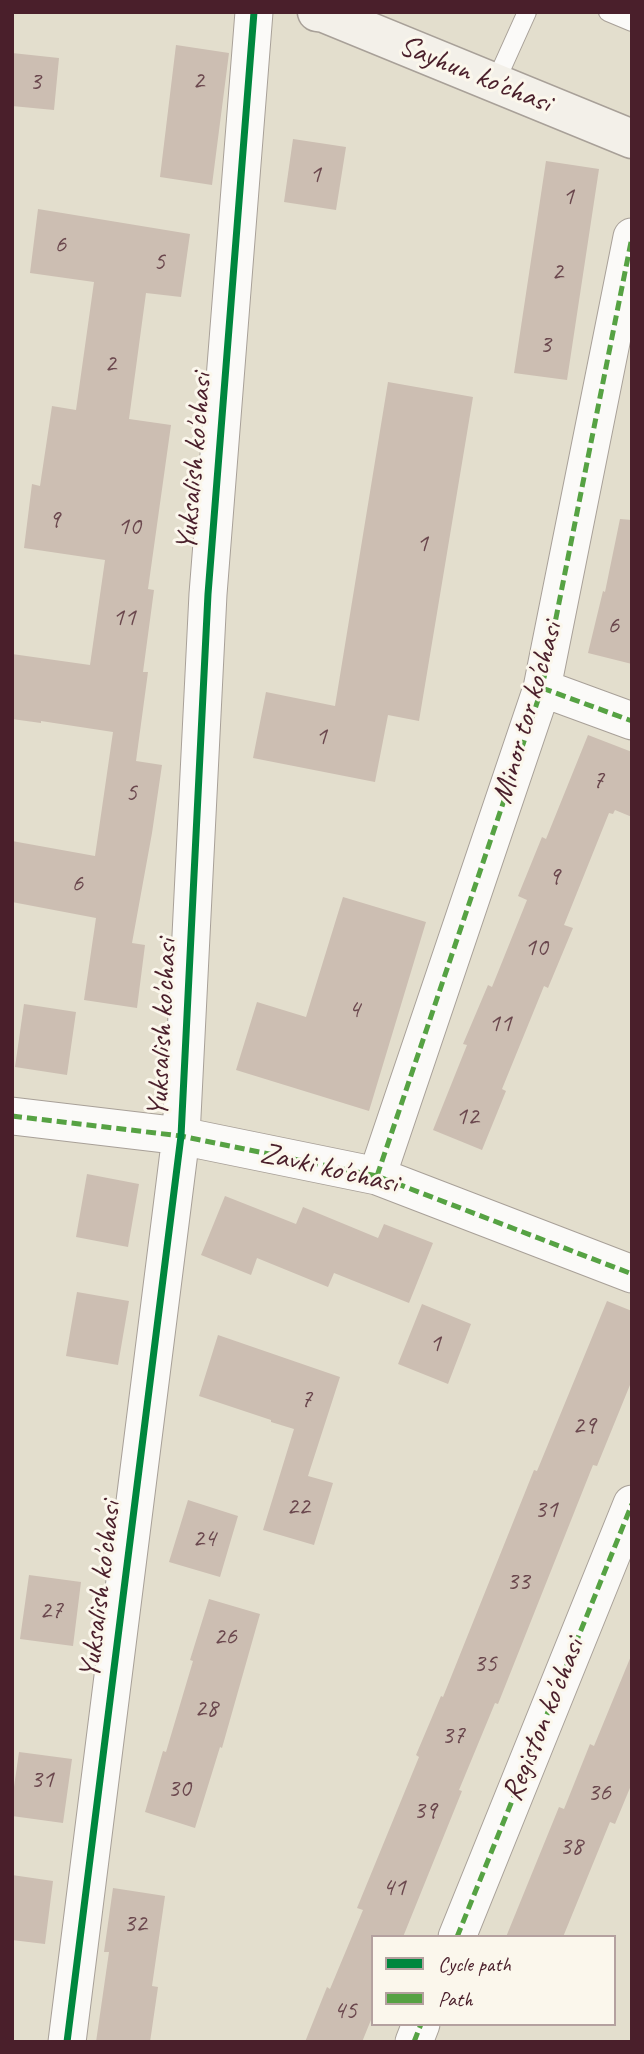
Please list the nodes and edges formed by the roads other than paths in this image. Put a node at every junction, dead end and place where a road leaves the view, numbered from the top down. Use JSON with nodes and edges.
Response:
{"nodes":[{"id":1,"x":254,"y":12,"type":"edge"},
{"id":2,"x":317,"y":12,"type":"edge"},
{"id":3,"x":527,"y":12,"type":"edge"},
{"id":4,"x":608,"y":12,"type":"edge"},
{"id":5,"x":632,"y":22,"type":"edge"},
{"id":6,"x":495,"y":83,"type":"junction"},
{"id":7,"x":632,"y":139,"type":"edge"},
{"id":8,"x":632,"y":237,"type":"edge"},
{"id":9,"x":542,"y":688,"type":"junction"},
{"id":10,"x":632,"y":721,"type":"edge"},
{"id":11,"x":12,"y":1116,"type":"edge"},
{"id":12,"x":181,"y":1136,"type":"junction"},
{"id":13,"x":377,"y":1176,"type":"junction"},
{"id":14,"x":632,"y":1274,"type":"edge"},
{"id":15,"x":632,"y":1504,"type":"edge"},
{"id":16,"x":458,"y":1935,"type":"edge"},
{"id":17,"x":67,"y":2042,"type":"edge"}],
"edges":[{"from":1,"to":12,"type":"street","name":"Yuksalish ko'chasi"},
{"from":2,"to":6,"type":"street","name":"Sayhun ko'chasi"},
{"from":3,"to":6,"type":"lane"},
{"from":4,"to":5,"type":"lane"},
{"from":6,"to":7,"type":"street","name":"Sayhun ko'chasi"},
{"from":8,"to":9,"type":"street","name":"Minor tor ko'chasi"},
{"from":9,"to":10,"type":"street"},
{"from":9,"to":13,"type":"street","name":"Minor tor ko'chasi"},
{"from":11,"to":12,"type":"street","name":"Zavki ko'chasi"},
{"from":12,"to":13,"type":"street","name":"Zavki ko'chasi"},
{"from":12,"to":17,"type":"street","name":"Yuksalish ko'chasi"},
{"from":13,"to":14,"type":"street","name":"Zavki ko'chasi"},
{"from":15,"to":16,"type":"street","name":"Registon ko'chasi"}]}
